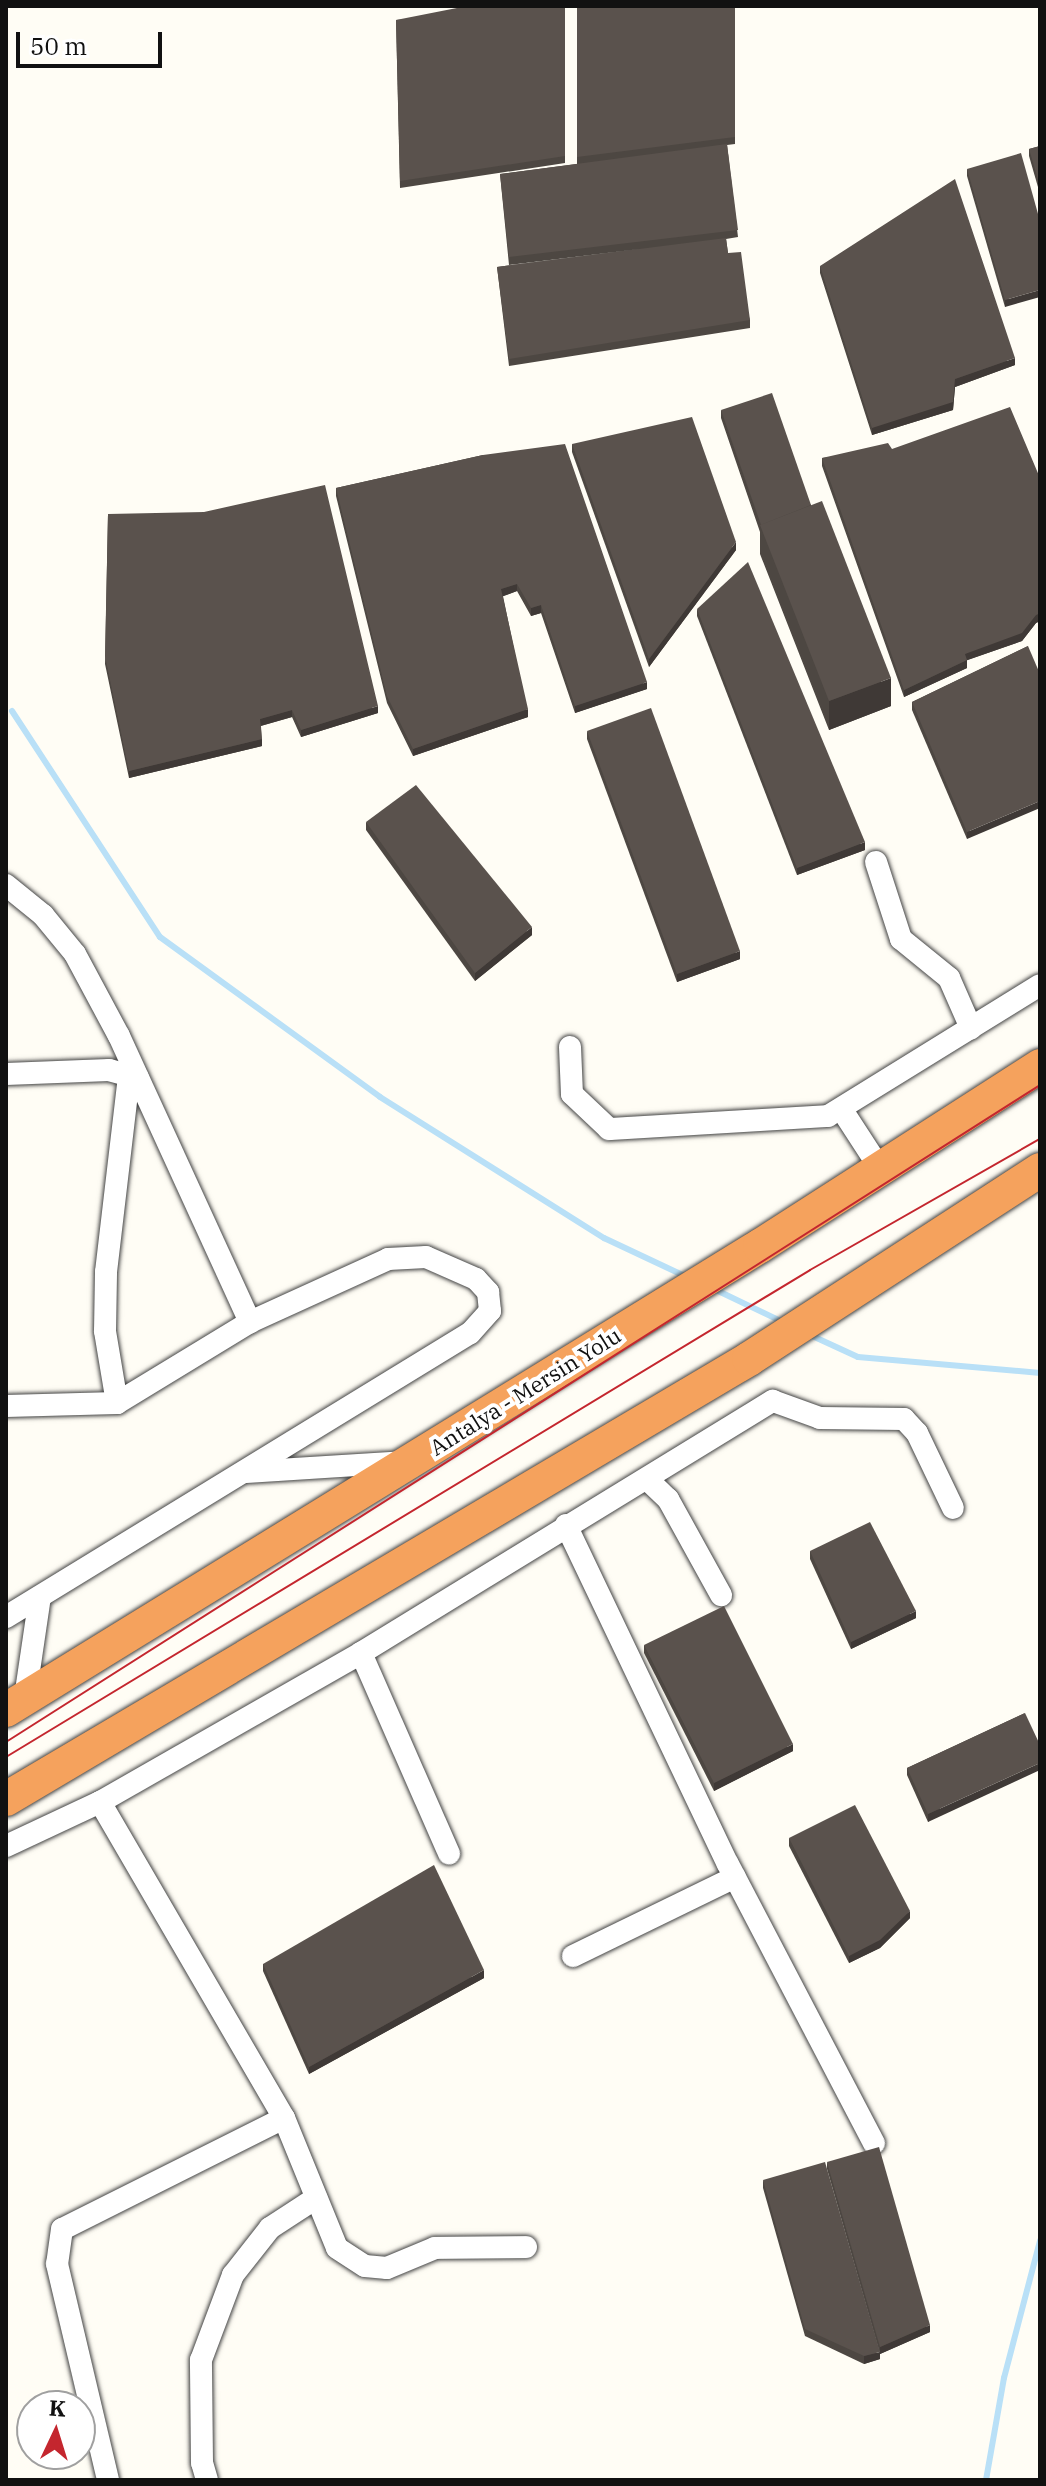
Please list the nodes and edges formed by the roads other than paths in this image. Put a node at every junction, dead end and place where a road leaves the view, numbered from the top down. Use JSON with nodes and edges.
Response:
{"nodes":[{"id":1,"x":876,"y":862,"type":"dead end"},
{"id":2,"x":6,"y":885,"type":"edge"},
{"id":3,"x":1040,"y":985,"type":"edge"},
{"id":4,"x":971,"y":1028,"type":"junction"},
{"id":5,"x":570,"y":1047,"type":"dead end"},
{"id":6,"x":1039,"y":1066,"type":"edge"},
{"id":7,"x":6,"y":1074,"type":"edge"},
{"id":8,"x":133,"y":1076,"type":"junction"},
{"id":9,"x":842,"y":1110,"type":"junction"},
{"id":10,"x":879,"y":1167,"type":"junction"},
{"id":11,"x":1040,"y":1170,"type":"edge"},
{"id":12,"x":250,"y":1322,"type":"junction"},
{"id":13,"x":117,"y":1403,"type":"junction"},
{"id":14,"x":6,"y":1406,"type":"edge"},
{"id":15,"x":412,"y":1461,"type":"junction"},
{"id":16,"x":240,"y":1473,"type":"junction"},
{"id":17,"x":648,"y":1480,"type":"junction"},
{"id":18,"x":953,"y":1508,"type":"dead end"},
{"id":19,"x":566,"y":1525,"type":"junction"},
{"id":20,"x":721,"y":1595,"type":"dead end"},
{"id":21,"x":40,"y":1597,"type":"junction"},
{"id":22,"x":6,"y":1617,"type":"edge"},
{"id":23,"x":361,"y":1653,"type":"junction"},
{"id":24,"x":16,"y":1704,"type":"edge"},
{"id":25,"x":44,"y":1776,"type":"junction"},
{"id":26,"x":6,"y":1799,"type":"edge"},
{"id":27,"x":100,"y":1802,"type":"junction"},
{"id":28,"x":6,"y":1824,"type":"edge"},
{"id":29,"x":6,"y":1846,"type":"edge"},
{"id":30,"x":449,"y":1853,"type":"dead end"},
{"id":31,"x":735,"y":1877,"type":"junction"},
{"id":32,"x":573,"y":1956,"type":"dead end"},
{"id":33,"x":284,"y":2118,"type":"junction"},
{"id":34,"x":874,"y":2143,"type":"dead end"},
{"id":35,"x":316,"y":2198,"type":"junction"},
{"id":36,"x":526,"y":2247,"type":"dead end"},
{"id":37,"x":108,"y":2480,"type":"edge"},
{"id":38,"x":207,"y":2480,"type":"edge"}],
"edges":[{"from":1,"to":4,"type":"street"},
{"from":2,"to":8,"type":"street"},
{"from":3,"to":4,"type":"street"},
{"from":4,"to":9,"type":"street"},
{"from":5,"to":9,"type":"street"},
{"from":6,"to":10,"type":"highway","name":"Antalya - Mersin Yolu"},
{"from":7,"to":8,"type":"street"},
{"from":8,"to":12,"type":"street"},
{"from":8,"to":13,"type":"street"},
{"from":9,"to":10,"type":"street"},
{"from":10,"to":15,"type":"highway","name":"Antalya - Mersin Yolu"},
{"from":11,"to":25,"type":"highway"},
{"from":12,"to":13,"type":"street"},
{"from":12,"to":16,"type":"street"},
{"from":13,"to":14,"type":"street"},
{"from":15,"to":16,"type":"street"},
{"from":15,"to":24,"type":"highway","name":"Antalya - Mersin Yolu"},
{"from":16,"to":21,"type":"street"},
{"from":17,"to":18,"type":"street"},
{"from":17,"to":19,"type":"street"},
{"from":17,"to":20,"type":"street"},
{"from":19,"to":23,"type":"street"},
{"from":19,"to":31,"type":"street"},
{"from":21,"to":22,"type":"street"},
{"from":21,"to":24,"type":"street"},
{"from":23,"to":27,"type":"street"},
{"from":23,"to":30,"type":"street"},
{"from":25,"to":26,"type":"highway"},
{"from":25,"to":28,"type":"highway"},
{"from":27,"to":29,"type":"street"},
{"from":27,"to":33,"type":"street"},
{"from":31,"to":32,"type":"street"},
{"from":31,"to":34,"type":"street"},
{"from":33,"to":35,"type":"street"},
{"from":33,"to":37,"type":"street"},
{"from":35,"to":36,"type":"street"},
{"from":35,"to":38,"type":"street"}]}
